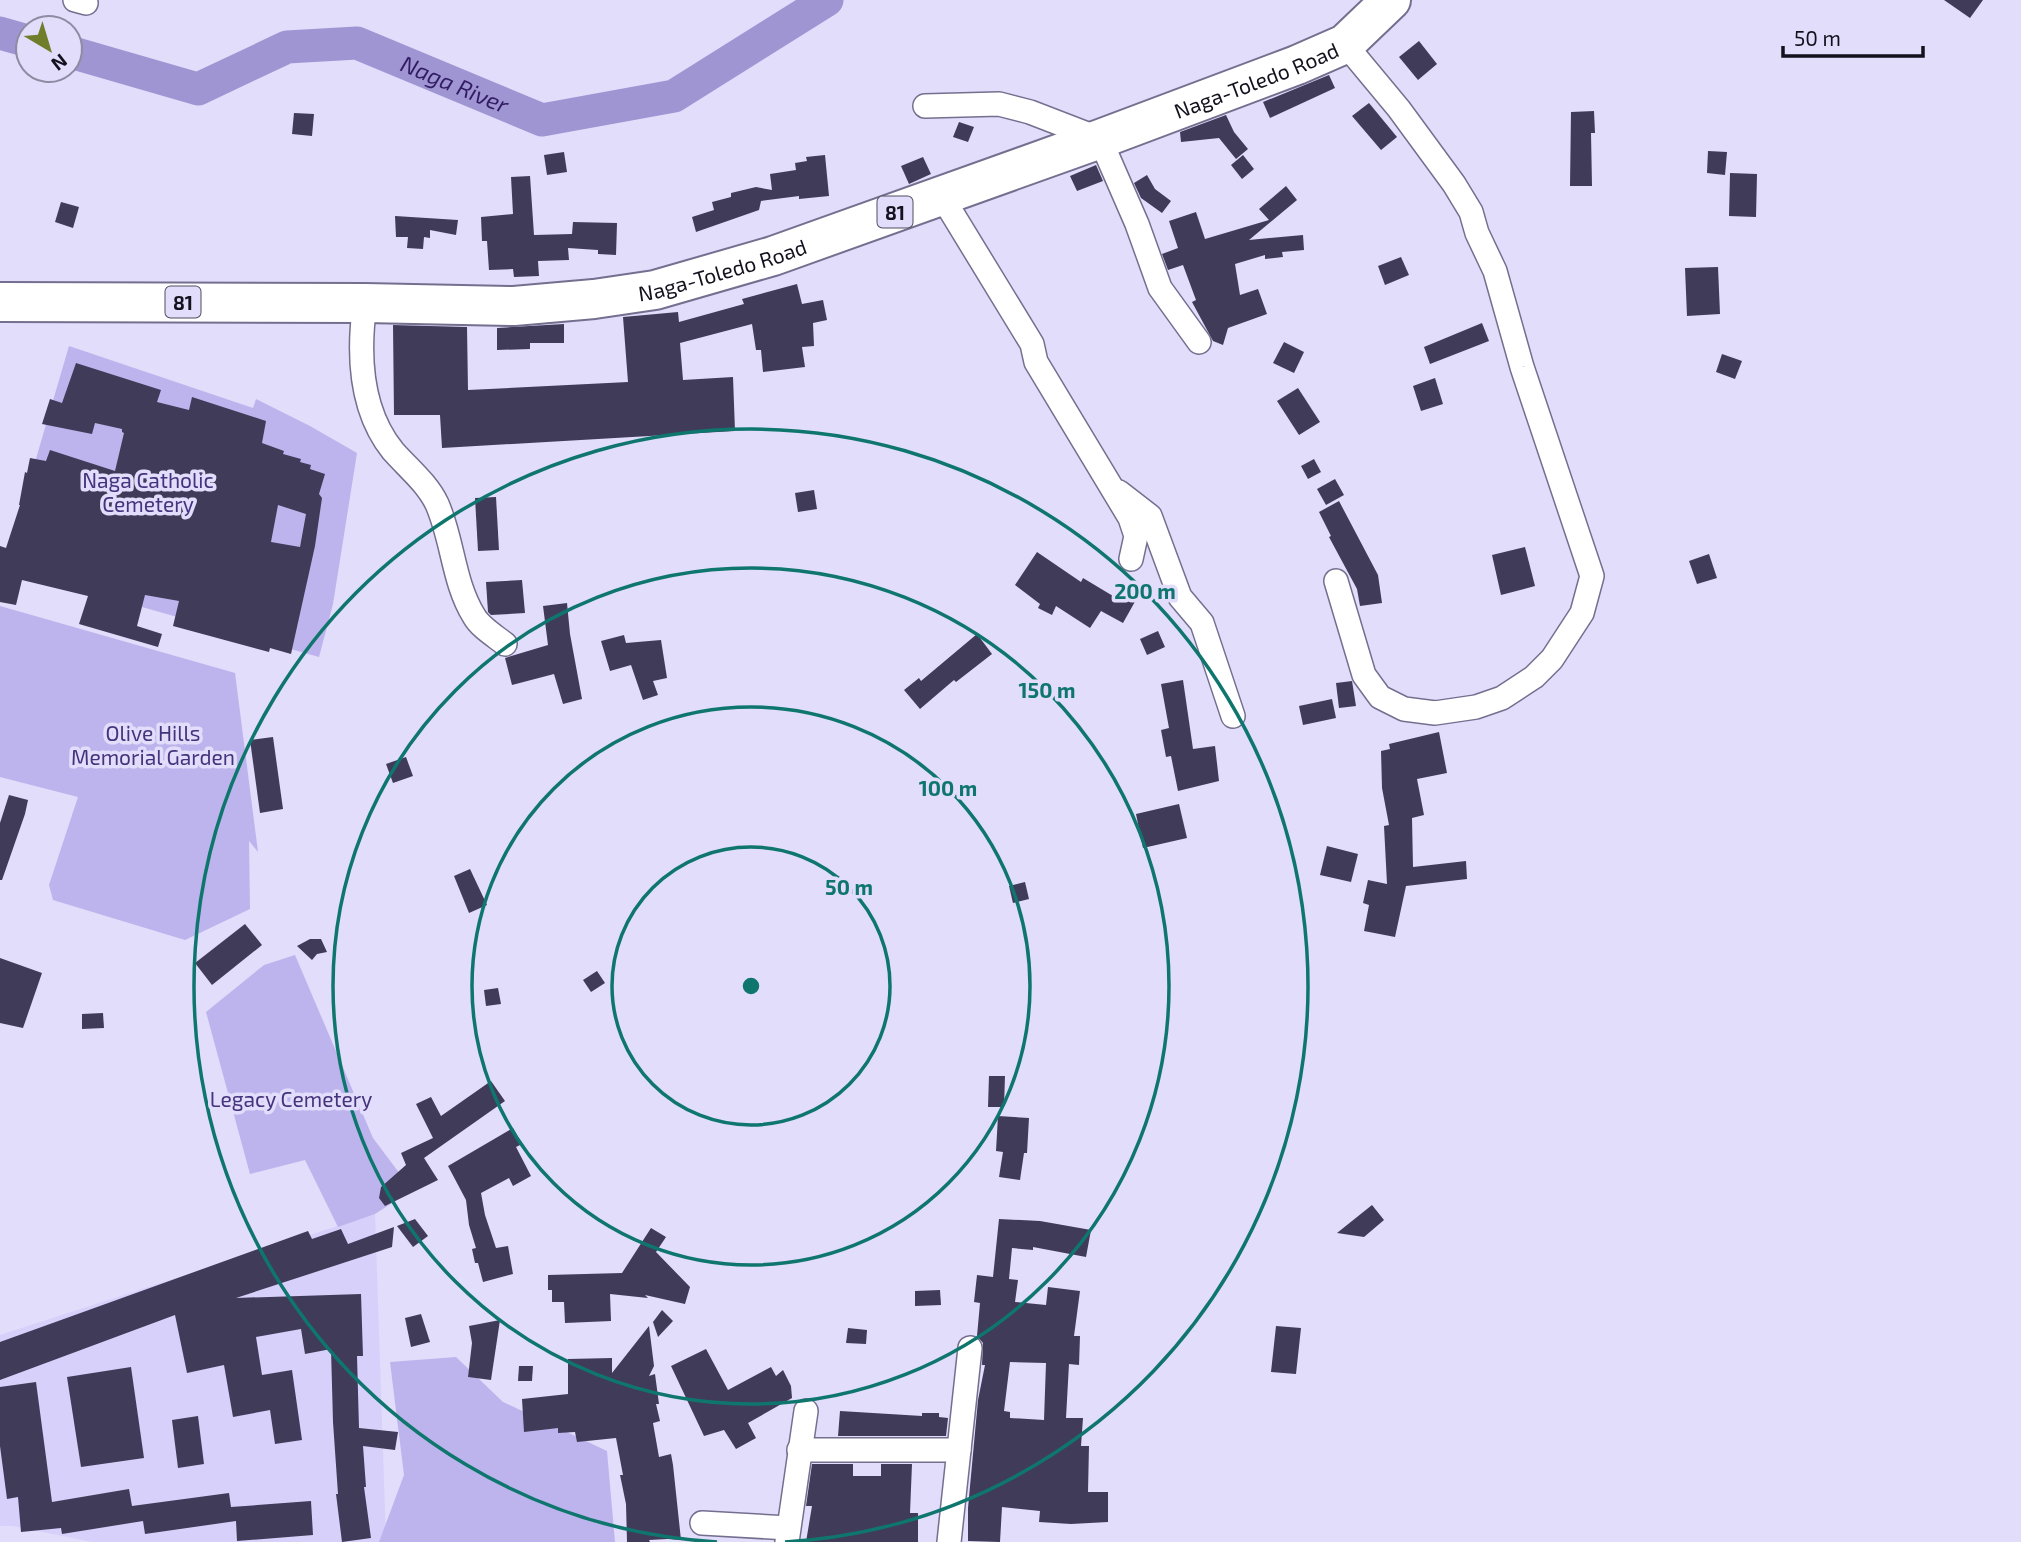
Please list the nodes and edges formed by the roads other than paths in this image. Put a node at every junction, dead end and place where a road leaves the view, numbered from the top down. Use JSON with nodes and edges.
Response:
{"nodes":[{"id":1,"x":1391,"y":0,"type":"edge"},
{"id":2,"x":1345,"y":44,"type":"junction"},
{"id":3,"x":925,"y":106,"type":"dead end"},
{"id":4,"x":1100,"y":139,"type":"junction"},
{"id":5,"x":941,"y":195,"type":"junction"},
{"id":6,"x":0,"y":302,"type":"edge"},
{"id":7,"x":365,"y":303,"type":"junction"},
{"id":8,"x":1199,"y":342,"type":"dead end"},
{"id":9,"x":1109,"y":483,"type":"junction"},
{"id":10,"x":1131,"y":559,"type":"dead end"},
{"id":11,"x":1336,"y":582,"type":"dead end"},
{"id":12,"x":505,"y":644,"type":"dead end"},
{"id":13,"x":1233,"y":716,"type":"dead end"},
{"id":14,"x":970,"y":1348,"type":"dead end"},
{"id":15,"x":806,"y":1411,"type":"dead end"},
{"id":16,"x":799,"y":1450,"type":"junction"},
{"id":17,"x":959,"y":1450,"type":"junction"},
{"id":18,"x":702,"y":1523,"type":"dead end"},
{"id":19,"x":787,"y":1535,"type":"edge"},
{"id":20,"x":949,"y":1542,"type":"edge"}],
"edges":[{"from":1,"to":2,"type":"highway","name":"Naga-Toledo Road","number":"81"},
{"from":2,"to":4,"type":"highway","name":"Naga-Toledo Road","number":"81"},
{"from":2,"to":11,"type":"street"},
{"from":3,"to":4,"type":"street"},
{"from":4,"to":5,"type":"highway","name":"Naga-Toledo Road","number":"81"},
{"from":4,"to":8,"type":"street"},
{"from":5,"to":7,"type":"highway","name":"Naga-Toledo Road","number":"81"},
{"from":5,"to":9,"type":"street"},
{"from":6,"to":7,"type":"highway","name":"Naga-Toledo Road","number":"81"},
{"from":7,"to":12,"type":"street"},
{"from":9,"to":10,"type":"street"},
{"from":9,"to":13,"type":"street"},
{"from":14,"to":17,"type":"street"},
{"from":15,"to":16,"type":"street"},
{"from":16,"to":17,"type":"street"},
{"from":16,"to":19,"type":"street"},
{"from":17,"to":20,"type":"street"},
{"from":18,"to":19,"type":"street"}]}
